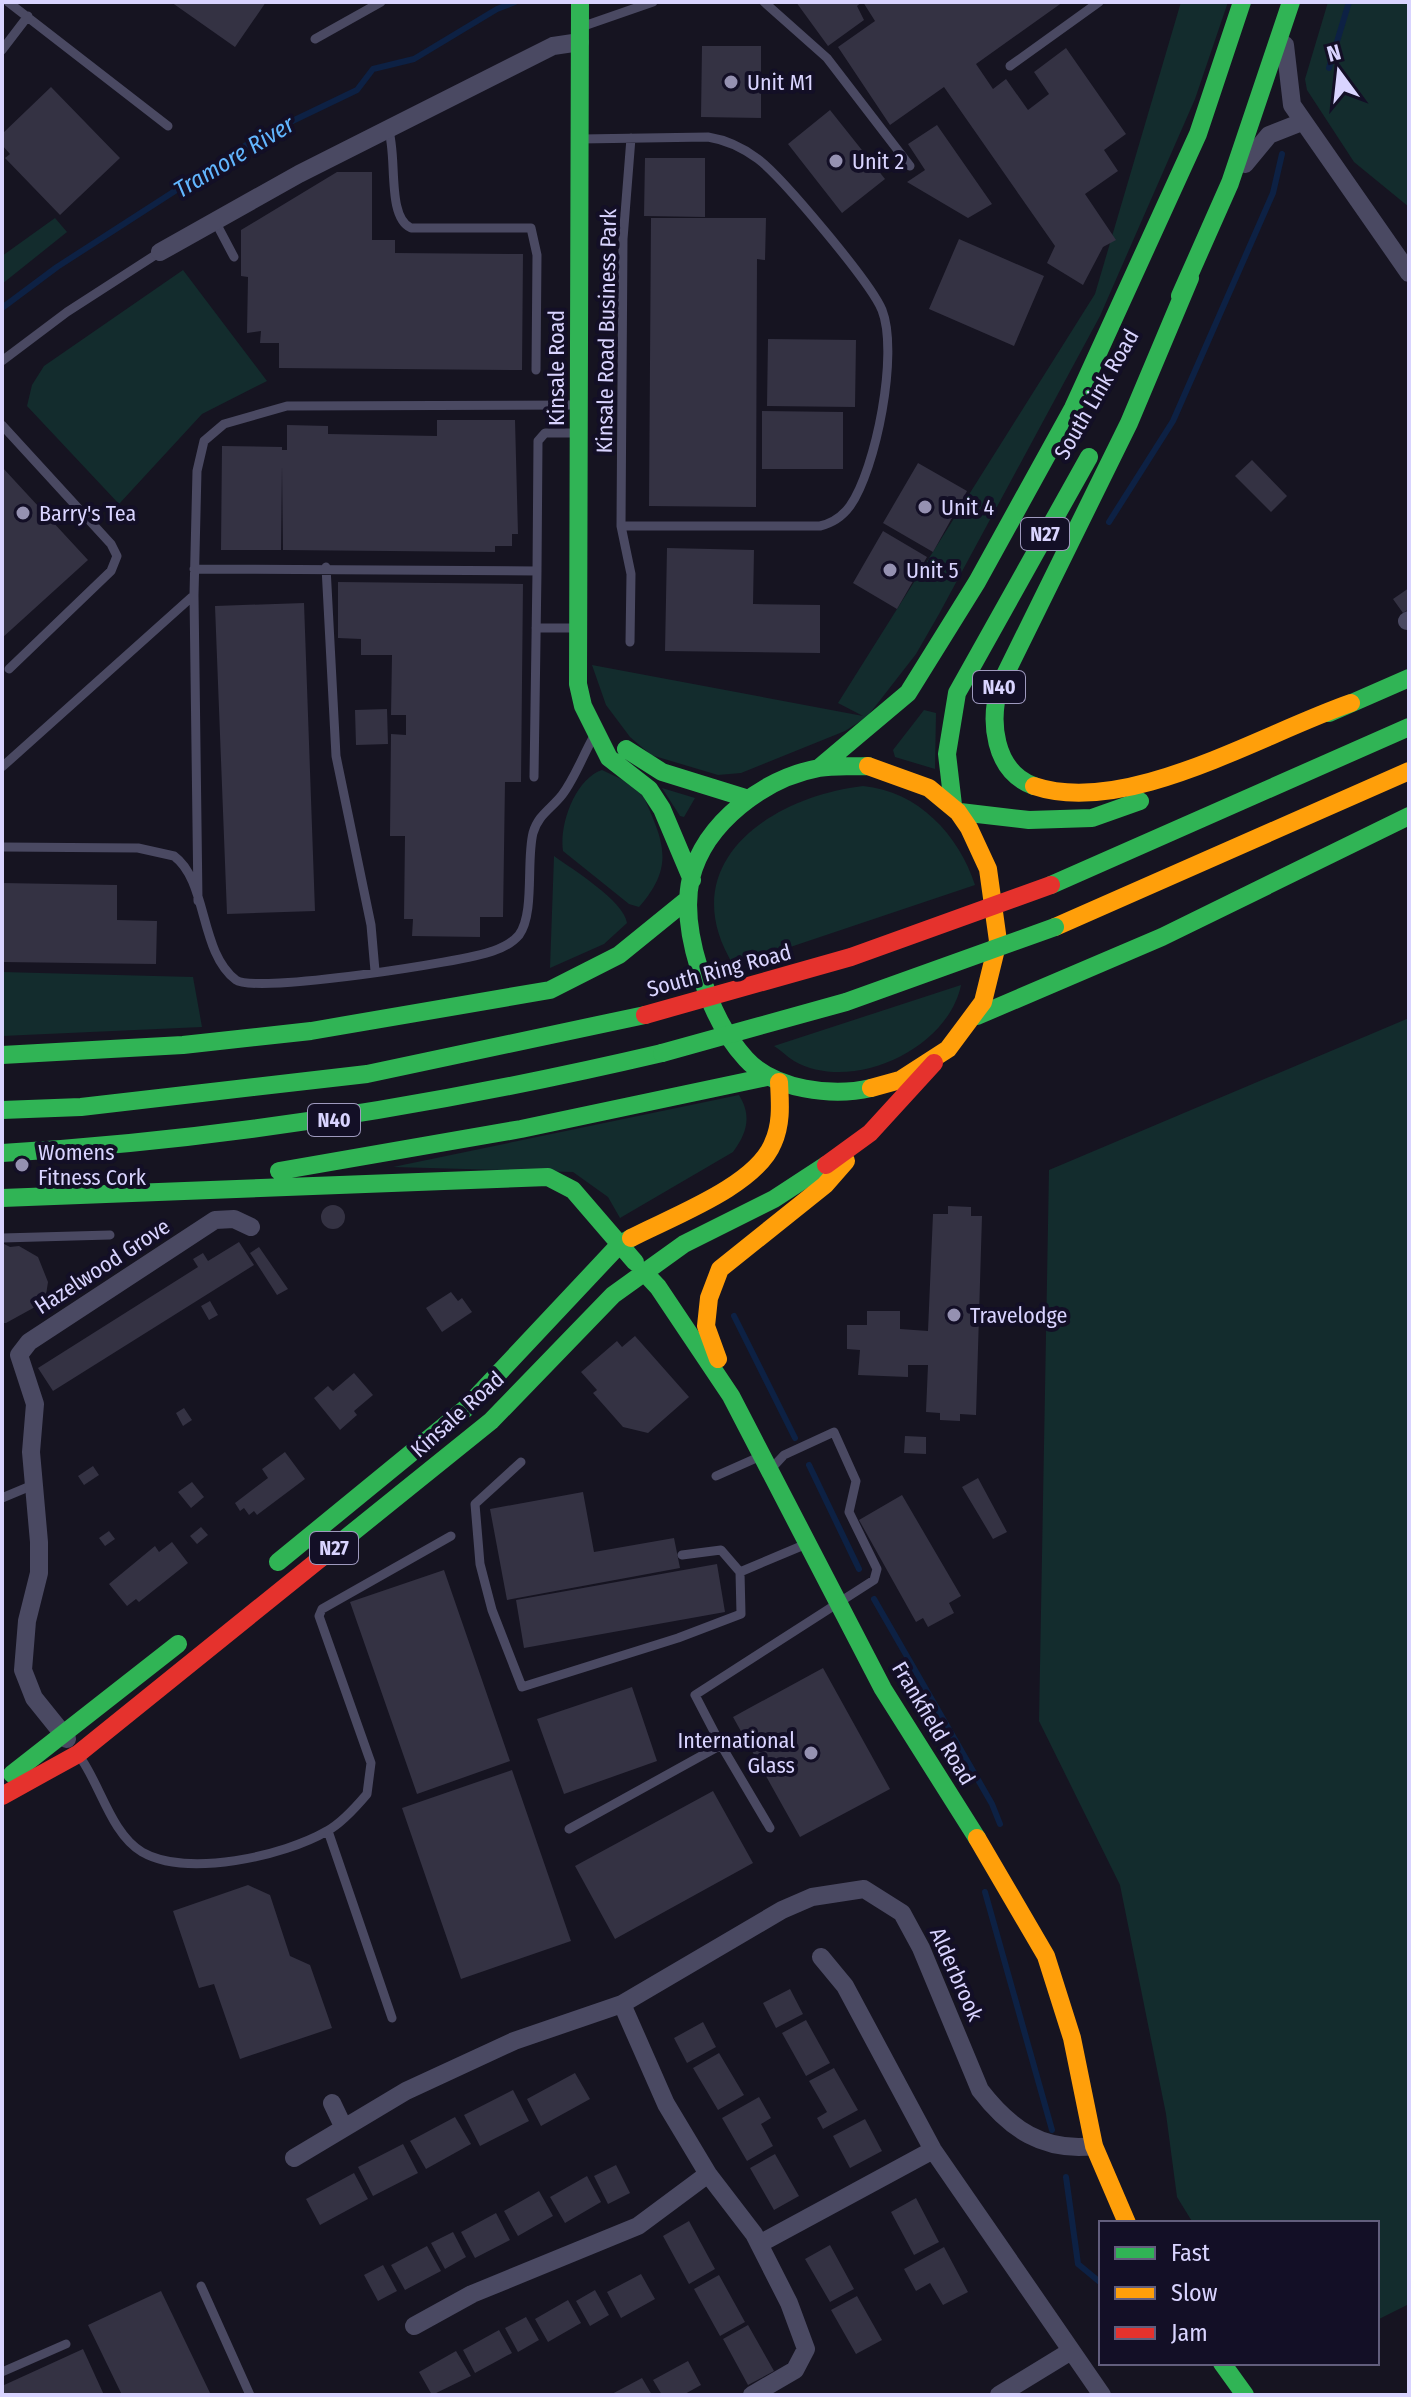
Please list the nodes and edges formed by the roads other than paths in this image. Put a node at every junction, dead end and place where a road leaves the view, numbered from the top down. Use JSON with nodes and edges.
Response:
{"nodes":[{"id":1,"x":8,"y":2,"type":"edge"},
{"id":2,"x":381,"y":2,"type":"edge"},
{"id":3,"x":653,"y":2,"type":"edge"},
{"id":4,"x":764,"y":2,"type":"edge"},
{"id":5,"x":1099,"y":2,"type":"edge"},
{"id":6,"x":1242,"y":2,"type":"edge"},
{"id":7,"x":1291,"y":2,"type":"edge"},
{"id":8,"x":28,"y":16,"type":"junction"},
{"id":9,"x":580,"y":22,"type":"edge"},
{"id":10,"x":1284,"y":26,"type":"junction"},
{"id":11,"x":315,"y":39,"type":"dead end"},
{"id":12,"x":2,"y":50,"type":"edge"},
{"id":13,"x":1010,"y":66,"type":"dead end"},
{"id":14,"x":1302,"y":122,"type":"junction"},
{"id":15,"x":168,"y":126,"type":"dead end"},
{"id":16,"x":388,"y":128,"type":"junction"},
{"id":17,"x":631,"y":138,"type":"junction"},
{"id":18,"x":581,"y":139,"type":"junction"},
{"id":19,"x":910,"y":166,"type":"dead end"},
{"id":20,"x":1230,"y":183,"type":"junction"},
{"id":21,"x":214,"y":220,"type":"junction"},
{"id":22,"x":160,"y":252,"type":"joint"},
{"id":23,"x":234,"y":257,"type":"dead end"},
{"id":24,"x":1406,"y":264,"type":"edge"},
{"id":25,"x":1190,"y":278,"type":"junction"},
{"id":26,"x":2,"y":361,"type":"edge"},
{"id":27,"x":536,"y":370,"type":"dead end"},
{"id":28,"x":580,"y":405,"type":"junction"},
{"id":29,"x":2,"y":425,"type":"edge"},
{"id":30,"x":580,"y":433,"type":"junction"},
{"id":31,"x":621,"y":526,"type":"junction"},
{"id":32,"x":326,"y":567,"type":"junction"},
{"id":33,"x":194,"y":569,"type":"junction"},
{"id":34,"x":537,"y":571,"type":"junction"},
{"id":35,"x":194,"y":595,"type":"junction"},
{"id":36,"x":536,"y":628,"type":"junction"},
{"id":37,"x":578,"y":628,"type":"junction"},
{"id":38,"x":630,"y":642,"type":"dead end"},
{"id":39,"x":9,"y":669,"type":"dead end"},
{"id":40,"x":1409,"y":678,"type":"edge"},
{"id":41,"x":1351,"y":703,"type":"junction"},
{"id":42,"x":1409,"y":727,"type":"edge"},
{"id":43,"x":597,"y":730,"type":"junction"},
{"id":44,"x":2,"y":767,"type":"edge"},
{"id":45,"x":819,"y":768,"type":"junction"},
{"id":46,"x":1409,"y":771,"type":"edge"},
{"id":47,"x":534,"y":777,"type":"dead end"},
{"id":48,"x":749,"y":799,"type":"junction"},
{"id":49,"x":956,"y":808,"type":"junction"},
{"id":50,"x":1409,"y":816,"type":"edge"},
{"id":51,"x":2,"y":847,"type":"edge"},
{"id":52,"x":692,"y":880,"type":"junction"},
{"id":53,"x":688,"y":899,"type":"junction"},
{"id":54,"x":198,"y":901,"type":"junction"},
{"id":55,"x":375,"y":971,"type":"junction"},
{"id":56,"x":977,"y":1016,"type":"junction"},
{"id":57,"x":2,"y":1055,"type":"edge"},
{"id":58,"x":934,"y":1063,"type":"junction"},
{"id":59,"x":773,"y":1079,"type":"junction"},
{"id":60,"x":2,"y":1110,"type":"edge"},
{"id":61,"x":870,"y":1133,"type":"junction"},
{"id":62,"x":2,"y":1153,"type":"edge"},
{"id":63,"x":176,"y":1188,"type":"junction"},
{"id":64,"x":2,"y":1198,"type":"edge"},
{"id":65,"x":251,"y":1227,"type":"dead end"},
{"id":66,"x":110,"y":1235,"type":"dead end"},
{"id":67,"x":2,"y":1238,"type":"edge"},
{"id":68,"x":619,"y":1245,"type":"junction"},
{"id":69,"x":643,"y":1271,"type":"junction"},
{"id":70,"x":731,"y":1396,"type":"junction"},
{"id":71,"x":521,"y":1462,"type":"dead end"},
{"id":72,"x":765,"y":1464,"type":"junction"},
{"id":73,"x":716,"y":1476,"type":"dead end"},
{"id":74,"x":33,"y":1485,"type":"junction"},
{"id":75,"x":2,"y":1498,"type":"edge"},
{"id":76,"x":451,"y":1536,"type":"dead end"},
{"id":77,"x":808,"y":1544,"type":"junction"},
{"id":78,"x":682,"y":1555,"type":"dead end"},
{"id":79,"x":740,"y":1572,"type":"junction"},
{"id":80,"x":262,"y":1575,"type":"dead end"},
{"id":81,"x":838,"y":1602,"type":"junction"},
{"id":82,"x":190,"y":1634,"type":"dead end"},
{"id":83,"x":62,"y":1732,"type":"junction"},
{"id":84,"x":721,"y":1745,"type":"junction"},
{"id":85,"x":78,"y":1754,"type":"junction"},
{"id":86,"x":2,"y":1781,"type":"edge"},
{"id":87,"x":2,"y":1796,"type":"edge"},
{"id":88,"x":770,"y":1828,"type":"dead end"},
{"id":89,"x":569,"y":1829,"type":"dead end"},
{"id":90,"x":328,"y":1831,"type":"junction"},
{"id":91,"x":821,"y":1957,"type":"dead end"},
{"id":92,"x":622,"y":2004,"type":"junction"},
{"id":93,"x":392,"y":2018,"type":"dead end"},
{"id":94,"x":332,"y":2103,"type":"dead end"},
{"id":95,"x":343,"y":2126,"type":"junction"},
{"id":96,"x":1094,"y":2146,"type":"junction"},
{"id":97,"x":933,"y":2150,"type":"junction"},
{"id":98,"x":294,"y":2158,"type":"dead end"},
{"id":99,"x":708,"y":2174,"type":"junction"},
{"id":100,"x":1126,"y":2221,"type":"edge"},
{"id":101,"x":759,"y":2244,"type":"junction"},
{"id":102,"x":201,"y":2286,"type":"dead end"},
{"id":103,"x":414,"y":2326,"type":"dead end"},
{"id":104,"x":66,"y":2344,"type":"dead end"},
{"id":105,"x":1071,"y":2351,"type":"junction"},
{"id":106,"x":1223,"y":2365,"type":"edge"},
{"id":107,"x":2,"y":2372,"type":"edge"},
{"id":108,"x":250,"y":2395,"type":"edge"},
{"id":109,"x":752,"y":2395,"type":"edge"},
{"id":110,"x":999,"y":2395,"type":"edge"},
{"id":111,"x":1102,"y":2395,"type":"edge"},
{"id":112,"x":1245,"y":2395,"type":"edge"}],
"edges":[{"from":1,"to":8,"type":"lane"},
{"from":2,"to":11,"type":"lane"},
{"from":3,"to":9,"type":"lane"},
{"from":4,"to":19,"type":"lane"},
{"from":5,"to":13,"type":"lane"},
{"from":6,"to":45,"type":"main road","name":"South Link Road","number":"N27"},
{"from":7,"to":10,"type":"main road","name":"South Link Road","number":"N27"},
{"from":8,"to":12,"type":"lane"},
{"from":8,"to":15,"type":"lane"},
{"from":9,"to":16,"type":"street"},
{"from":9,"to":18,"type":"main road","name":"Kinsale Road"},
{"from":10,"to":14,"type":"street"},
{"from":10,"to":20,"type":"main road","name":"South Link Road","number":"N27"},
{"from":14,"to":20,"type":"street"},
{"from":14,"to":24,"type":"street"},
{"from":16,"to":21,"type":"street"},
{"from":16,"to":27,"type":"lane"},
{"from":17,"to":18,"type":"lane"},
{"from":17,"to":31,"type":"lane","name":"Kinsale Road Business Park"},
{"from":17,"to":31,"type":"lane"},
{"from":18,"to":28,"type":"main road","name":"Kinsale Road"},
{"from":20,"to":25,"type":"main road","name":"South Link Road","number":"N27"},
{"from":21,"to":22,"type":"street"},
{"from":21,"to":23,"type":"lane"},
{"from":22,"to":26,"type":"lane"},
{"from":25,"to":41,"type":"main road","number":"N40"},
{"from":25,"to":49,"type":"main road","name":"South Link Road","number":"N27"},
{"from":28,"to":30,"type":"main road","name":"Kinsale Road"},
{"from":28,"to":33,"type":"lane"},
{"from":29,"to":39,"type":"lane"},
{"from":30,"to":34,"type":"lane"},
{"from":30,"to":37,"type":"main road","name":"Kinsale Road"},
{"from":31,"to":38,"type":"lane","name":"Kinsale Road Business Park"},
{"from":32,"to":33,"type":"lane"},
{"from":32,"to":34,"type":"lane"},
{"from":32,"to":55,"type":"lane"},
{"from":33,"to":35,"type":"lane"},
{"from":34,"to":36,"type":"lane"},
{"from":35,"to":44,"type":"lane"},
{"from":35,"to":54,"type":"lane"},
{"from":36,"to":37,"type":"lane"},
{"from":36,"to":47,"type":"lane"},
{"from":37,"to":43,"type":"main road","name":"Kinsale Road"},
{"from":40,"to":41,"type":"main road"},
{"from":41,"to":49,"type":"main road"},
{"from":42,"to":60,"type":"main road","name":"South Ring Road","number":"N40","bridge":true},
{"from":43,"to":48,"type":"main road"},
{"from":43,"to":52,"type":"main road","name":"Kinsale Road"},
{"from":43,"to":55,"type":"lane"},
{"from":45,"to":48,"type":"main road","number":"N27"},
{"from":45,"to":49,"type":"main road","number":"N27"},
{"from":46,"to":62,"type":"main road","number":"N40","bridge":true},
{"from":48,"to":52,"type":"main road","number":"N27"},
{"from":49,"to":56,"type":"main road","number":"N27"},
{"from":50,"to":56,"type":"main road"},
{"from":51,"to":54,"type":"lane"},
{"from":52,"to":53,"type":"main road","number":"N27"},
{"from":53,"to":57,"type":"main road"},
{"from":53,"to":59,"type":"main road","number":"N27"},
{"from":54,"to":55,"type":"lane"},
{"from":56,"to":58,"type":"main road","number":"N27"},
{"from":58,"to":59,"type":"main road","number":"N27"},
{"from":58,"to":61,"type":"main road","name":"Kinsale Road","number":"N27"},
{"from":59,"to":63,"type":"main road"},
{"from":59,"to":68,"type":"main road","name":"Kinsale Road","number":"N27"},
{"from":61,"to":69,"type":"main road","name":"Kinsale Road","number":"N27"},
{"from":61,"to":70,"type":"main road"},
{"from":63,"to":64,"type":"main road"},
{"from":63,"to":68,"type":"main road","name":"Frankfield Road"},
{"from":65,"to":74,"type":"street","name":"Hazelwood Grove"},
{"from":66,"to":67,"type":"lane"},
{"from":68,"to":69,"type":"main road","name":"Frankfield Road"},
{"from":68,"to":80,"type":"main road","name":"Kinsale Road","number":"N27"},
{"from":69,"to":70,"type":"main road","name":"Frankfield Road"},
{"from":69,"to":85,"type":"main road","name":"Kinsale Road","number":"N27"},
{"from":70,"to":72,"type":"main road","name":"Frankfield Road"},
{"from":71,"to":79,"type":"lane"},
{"from":72,"to":73,"type":"lane"},
{"from":72,"to":77,"type":"main road","name":"Frankfield Road"},
{"from":72,"to":81,"type":"lane"},
{"from":74,"to":75,"type":"lane"},
{"from":74,"to":83,"type":"street","name":"Hazelwood Grove"},
{"from":76,"to":90,"type":"lane"},
{"from":77,"to":79,"type":"lane"},
{"from":77,"to":81,"type":"main road","name":"Frankfield Road"},
{"from":78,"to":79,"type":"lane"},
{"from":81,"to":84,"type":"lane"},
{"from":81,"to":96,"type":"main road","name":"Frankfield Road"},
{"from":82,"to":83,"type":"main road"},
{"from":83,"to":85,"type":"street","name":"Hazelwood Grove"},
{"from":83,"to":86,"type":"main road"},
{"from":84,"to":88,"type":"lane"},
{"from":84,"to":89,"type":"lane"},
{"from":85,"to":87,"type":"main road","name":"Kinsale Road","number":"N27"},
{"from":85,"to":90,"type":"lane"},
{"from":90,"to":93,"type":"lane"},
{"from":91,"to":97,"type":"street"},
{"from":92,"to":95,"type":"street","name":"Alderbrook"},
{"from":92,"to":96,"type":"street","name":"Alderbrook"},
{"from":92,"to":99,"type":"street"},
{"from":94,"to":95,"type":"street"},
{"from":95,"to":98,"type":"street","name":"Alderbrook"},
{"from":96,"to":100,"type":"main road","name":"Frankfield Road"},
{"from":97,"to":101,"type":"street"},
{"from":97,"to":105,"type":"street"},
{"from":99,"to":101,"type":"street"},
{"from":99,"to":103,"type":"street"},
{"from":101,"to":109,"type":"street"},
{"from":102,"to":108,"type":"lane"},
{"from":104,"to":107,"type":"lane"},
{"from":105,"to":110,"type":"street"},
{"from":105,"to":111,"type":"street"},
{"from":106,"to":112,"type":"main road"}]}
